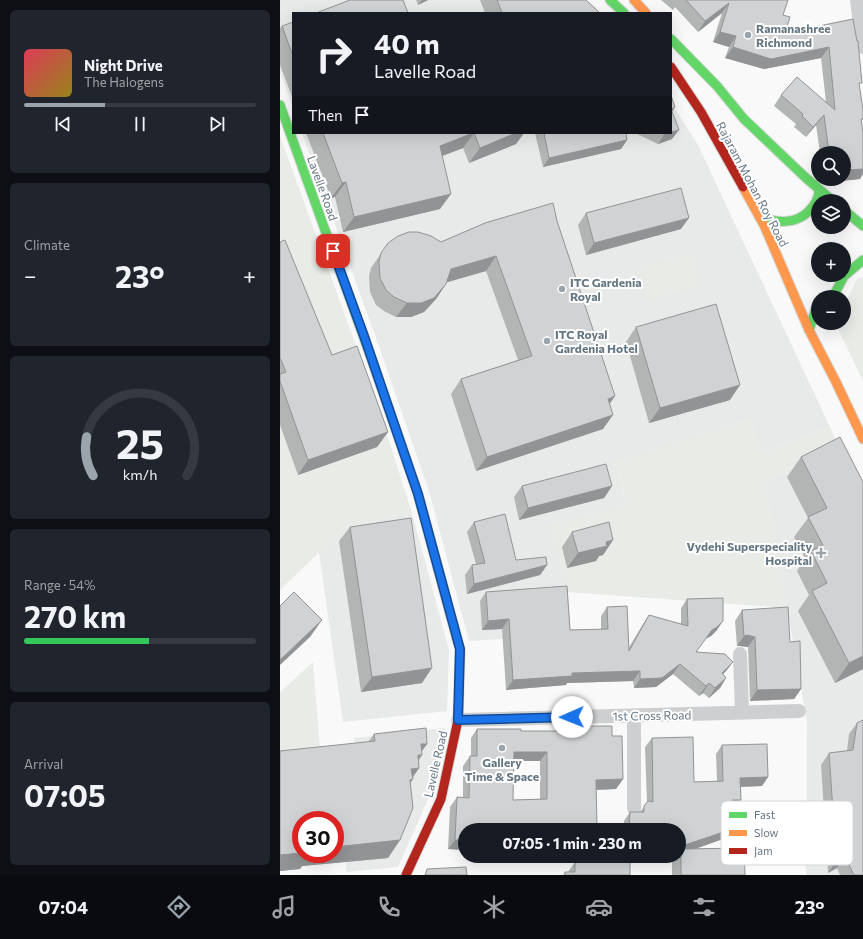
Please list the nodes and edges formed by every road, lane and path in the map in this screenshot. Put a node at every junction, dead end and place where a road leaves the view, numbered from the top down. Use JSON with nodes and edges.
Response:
{"nodes":[{"id":1,"x":610,"y":0,"type":"edge"},
{"id":2,"x":634,"y":0,"type":"edge"},
{"id":3,"x":857,"y":0,"type":"edge"},
{"id":4,"x":623,"y":12,"type":"edge"},
{"id":5,"x":645,"y":12,"type":"edge"},
{"id":6,"x":672,"y":39,"type":"edge"},
{"id":7,"x":863,"y":47,"type":"edge"},
{"id":8,"x":672,"y":68,"type":"edge"},
{"id":9,"x":280,"y":105,"type":"edge"},
{"id":10,"x":819,"y":189,"type":"junction"},
{"id":11,"x":825,"y":194,"type":"edge"},
{"id":12,"x":851,"y":216,"type":"edge"},
{"id":13,"x":760,"y":218,"type":"junction"},
{"id":14,"x":863,"y":226,"type":"edge"},
{"id":15,"x":863,"y":260,"type":"edge"},
{"id":16,"x":837,"y":290,"type":"edge"},
{"id":17,"x":811,"y":324,"type":"edge"},
{"id":18,"x":809,"y":330,"type":"junction"},
{"id":19,"x":818,"y":330,"type":"edge"},
{"id":20,"x":815,"y":339,"type":"junction"},
{"id":21,"x":863,"y":439,"type":"edge"},
{"id":22,"x":740,"y":654,"type":"dead end"},
{"id":23,"x":799,"y":711,"type":"dead end"},
{"id":24,"x":742,"y":713,"type":"junction"},
{"id":25,"x":634,"y":716,"type":"junction"},
{"id":26,"x":458,"y":720,"type":"junction"},
{"id":27,"x":634,"y":808,"type":"dead end"},
{"id":28,"x":406,"y":875,"type":"edge"}],
"edges":[{"from":1,"to":4,"type":"main road"},
{"from":2,"to":5,"type":"main road"},
{"from":3,"to":7,"type":"street"},
{"from":6,"to":10,"type":"main road","name":"Rajaram Mohan Roy Road"},
{"from":8,"to":13,"type":"main road","name":"Rajaram Mohan Roy Road"},
{"from":9,"to":26,"type":"main road","name":"Lavelle Road"},
{"from":10,"to":11,"type":"main road","name":"Rajaram Mohan Roy Road"},
{"from":10,"to":13,"type":"main road"},
{"from":12,"to":14,"type":"main road"},
{"from":13,"to":18,"type":"main road","name":"Rajaram Mohan Roy Road"},
{"from":15,"to":16,"type":"main road"},
{"from":17,"to":18,"type":"main road"},
{"from":18,"to":20,"type":"main road","name":"Rajaram Mohan Roy Road"},
{"from":19,"to":20,"type":"main road"},
{"from":20,"to":21,"type":"main road","name":"Rajaram Mohan Roy Road"},
{"from":22,"to":24,"type":"street"},
{"from":23,"to":24,"type":"street","name":"1st Cross Road"},
{"from":24,"to":25,"type":"street","name":"1st Cross Road"},
{"from":25,"to":26,"type":"street","name":"1st Cross Road"},
{"from":25,"to":27,"type":"street"},
{"from":26,"to":28,"type":"main road","name":"Lavelle Road"}]}
